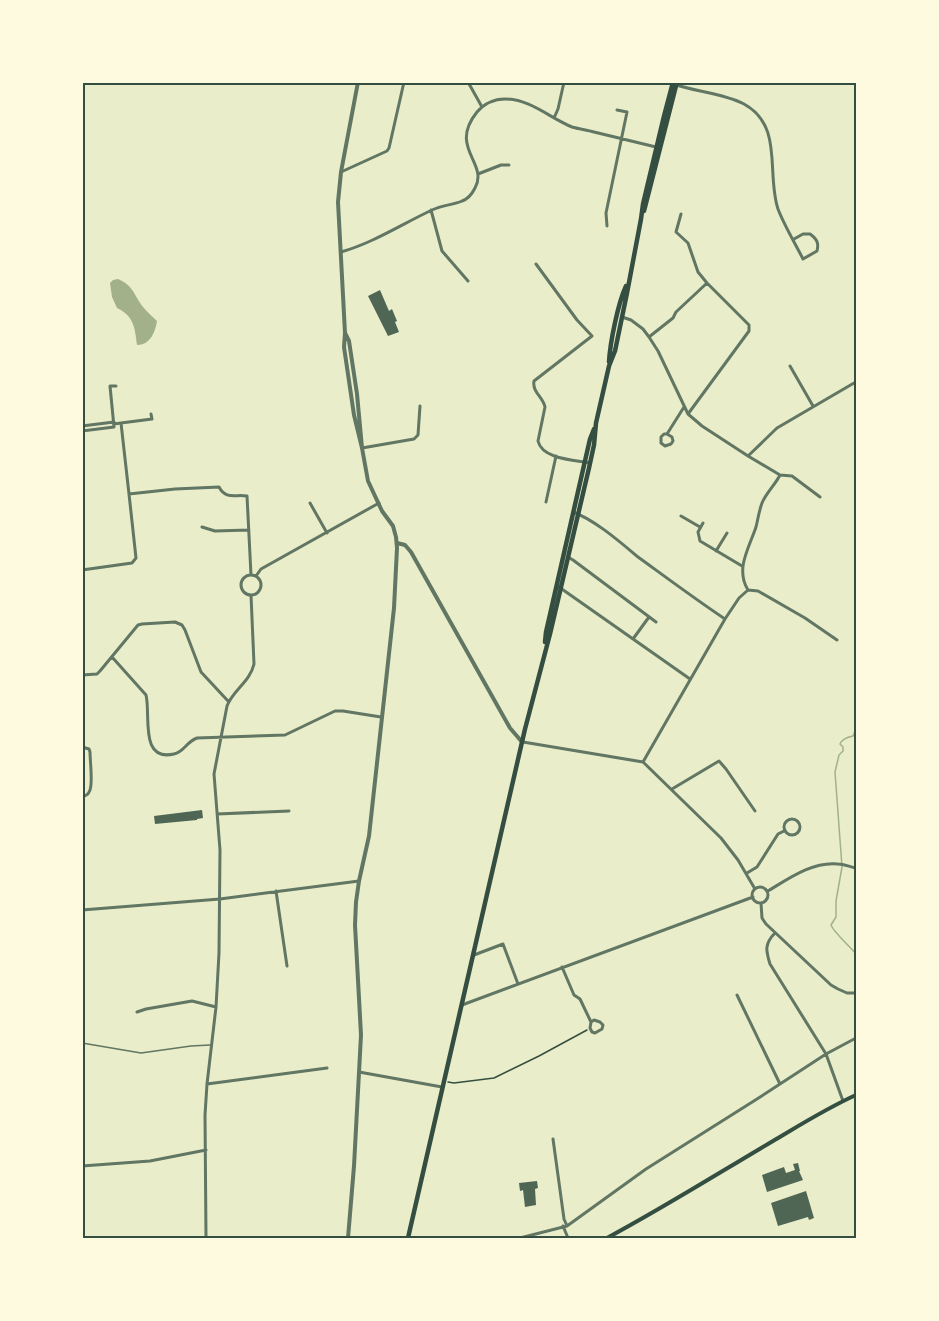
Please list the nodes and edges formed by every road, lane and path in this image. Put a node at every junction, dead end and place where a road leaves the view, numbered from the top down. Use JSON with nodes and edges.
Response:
{"nodes":[{"id":1,"x":358,"y":82,"type":"edge"},
{"id":2,"x":404,"y":82,"type":"edge"},
{"id":3,"x":468,"y":82,"type":"edge"},
{"id":4,"x":564,"y":82,"type":"edge"},
{"id":5,"x":674,"y":83,"type":"edge"},
{"id":6,"x":482,"y":107,"type":"junction"},
{"id":7,"x":617,"y":110,"type":"dead end"},
{"id":8,"x":554,"y":117,"type":"junction"},
{"id":9,"x":622,"y":139,"type":"junction"},
{"id":10,"x":659,"y":147,"type":"junction"},
{"id":11,"x":509,"y":165,"type":"dead end"},
{"id":12,"x":341,"y":172,"type":"junction"},
{"id":13,"x":478,"y":174,"type":"junction"},
{"id":14,"x":431,"y":210,"type":"junction"},
{"id":15,"x":681,"y":214,"type":"dead end"},
{"id":16,"x":608,"y":226,"type":"dead end"},
{"id":17,"x":794,"y":239,"type":"junction"},
{"id":18,"x":341,"y":252,"type":"junction"},
{"id":19,"x":536,"y":264,"type":"dead end"},
{"id":20,"x":468,"y":281,"type":"dead end"},
{"id":21,"x":707,"y":283,"type":"junction"},
{"id":22,"x":620,"y":316,"type":"junction"},
{"id":23,"x":649,"y":337,"type":"junction"},
{"id":24,"x":790,"y":366,"type":"dead end"},
{"id":25,"x":856,"y":385,"type":"edge"},
{"id":26,"x":116,"y":386,"type":"dead end"},
{"id":27,"x":420,"y":406,"type":"dead end"},
{"id":28,"x":813,"y":406,"type":"junction"},
{"id":29,"x":684,"y":407,"type":"junction"},
{"id":30,"x":151,"y":414,"type":"dead end"},
{"id":31,"x":687,"y":414,"type":"junction"},
{"id":32,"x":121,"y":423,"type":"junction"},
{"id":33,"x":114,"y":424,"type":"junction"},
{"id":34,"x":82,"y":426,"type":"edge"},
{"id":35,"x":82,"y":431,"type":"edge"},
{"id":36,"x":667,"y":434,"type":"junction"},
{"id":37,"x":362,"y":448,"type":"junction"},
{"id":38,"x":556,"y":456,"type":"junction"},
{"id":39,"x":748,"y":456,"type":"junction"},
{"id":40,"x":588,"y":463,"type":"junction"},
{"id":41,"x":780,"y":475,"type":"junction"},
{"id":42,"x":129,"y":494,"type":"junction"},
{"id":43,"x":819,"y":497,"type":"dead end"},
{"id":44,"x":546,"y":502,"type":"dead end"},
{"id":45,"x":310,"y":503,"type":"dead end"},
{"id":46,"x":379,"y":503,"type":"junction"},
{"id":47,"x":576,"y":513,"type":"junction"},
{"id":48,"x":681,"y":516,"type":"dead end"},
{"id":49,"x":703,"y":523,"type":"dead end"},
{"id":50,"x":202,"y":527,"type":"dead end"},
{"id":51,"x":700,"y":528,"type":"junction"},
{"id":52,"x":249,"y":530,"type":"junction"},
{"id":53,"x":327,"y":533,"type":"junction"},
{"id":54,"x":727,"y":533,"type":"dead end"},
{"id":55,"x":397,"y":543,"type":"junction"},
{"id":56,"x":716,"y":550,"type":"junction"},
{"id":57,"x":565,"y":556,"type":"junction"},
{"id":58,"x":742,"y":566,"type":"junction"},
{"id":59,"x":82,"y":570,"type":"edge"},
{"id":60,"x":251,"y":575,"type":"junction"},
{"id":61,"x":256,"y":576,"type":"junction"},
{"id":62,"x":558,"y":586,"type":"junction"},
{"id":63,"x":748,"y":591,"type":"junction"},
{"id":64,"x":251,"y":595,"type":"junction"},
{"id":65,"x":648,"y":617,"type":"junction"},
{"id":66,"x":725,"y":619,"type":"junction"},
{"id":67,"x":656,"y":622,"type":"dead end"},
{"id":68,"x":633,"y":639,"type":"junction"},
{"id":69,"x":837,"y":640,"type":"dead end"},
{"id":70,"x":112,"y":657,"type":"junction"},
{"id":71,"x":82,"y":675,"type":"edge"},
{"id":72,"x":690,"y":679,"type":"junction"},
{"id":73,"x":228,"y":701,"type":"junction"},
{"id":74,"x":381,"y":717,"type":"junction"},
{"id":75,"x":220,"y":737,"type":"junction"},
{"id":76,"x":522,"y":742,"type":"junction"},
{"id":77,"x":82,"y":747,"type":"edge"},
{"id":78,"x":643,"y":762,"type":"junction"},
{"id":79,"x":672,"y":789,"type":"junction"},
{"id":80,"x":82,"y":797,"type":"edge"},
{"id":81,"x":754,"y":811,"type":"dead end"},
{"id":82,"x":289,"y":812,"type":"dead end"},
{"id":83,"x":217,"y":814,"type":"junction"},
{"id":84,"x":784,"y":831,"type":"junction"},
{"id":85,"x":856,"y":868,"type":"edge"},
{"id":86,"x":746,"y":874,"type":"junction"},
{"id":87,"x":359,"y":881,"type":"junction"},
{"id":88,"x":755,"y":889,"type":"junction"},
{"id":89,"x":276,"y":891,"type":"junction"},
{"id":90,"x":768,"y":891,"type":"junction"},
{"id":91,"x":753,"y":897,"type":"junction"},
{"id":92,"x":220,"y":898,"type":"junction"},
{"id":93,"x":761,"y":903,"type":"junction"},
{"id":94,"x":83,"y":910,"type":"edge"},
{"id":95,"x":775,"y":933,"type":"junction"},
{"id":96,"x":473,"y":955,"type":"junction"},
{"id":97,"x":82,"y":956,"type":"edge"},
{"id":98,"x":287,"y":966,"type":"dead end"},
{"id":99,"x":562,"y":967,"type":"junction"},
{"id":100,"x":518,"y":984,"type":"junction"},
{"id":101,"x":856,"y":993,"type":"edge"},
{"id":102,"x":736,"y":995,"type":"dead end"},
{"id":103,"x":462,"y":1005,"type":"junction"},
{"id":104,"x":216,"y":1007,"type":"junction"},
{"id":105,"x":137,"y":1012,"type":"dead end"},
{"id":106,"x":82,"y":1013,"type":"edge"},
{"id":107,"x":82,"y":1018,"type":"edge"},
{"id":108,"x":591,"y":1022,"type":"junction"},
{"id":109,"x":590,"y":1028,"type":"junction"},
{"id":110,"x":856,"y":1038,"type":"edge"},
{"id":111,"x":82,"y":1043,"type":"edge"},
{"id":112,"x":211,"y":1045,"type":"junction"},
{"id":113,"x":826,"y":1054,"type":"junction"},
{"id":114,"x":327,"y":1068,"type":"dead end"},
{"id":115,"x":359,"y":1072,"type":"junction"},
{"id":116,"x":207,"y":1084,"type":"junction"},
{"id":117,"x":443,"y":1084,"type":"junction"},
{"id":118,"x":780,"y":1084,"type":"junction"},
{"id":119,"x":856,"y":1095,"type":"edge"},
{"id":120,"x":843,"y":1101,"type":"junction"},
{"id":121,"x":553,"y":1140,"type":"dead end"},
{"id":122,"x":206,"y":1150,"type":"junction"},
{"id":123,"x":82,"y":1167,"type":"edge"},
{"id":124,"x":565,"y":1226,"type":"junction"},
{"id":125,"x":206,"y":1239,"type":"edge"},
{"id":126,"x":348,"y":1239,"type":"edge"},
{"id":127,"x":408,"y":1239,"type":"edge"},
{"id":128,"x":520,"y":1239,"type":"edge"},
{"id":129,"x":567,"y":1239,"type":"edge"},
{"id":130,"x":607,"y":1239,"type":"edge"}],
"edges":[{"from":1,"to":12,"type":"street"},
{"from":2,"to":12,"type":"street"},
{"from":3,"to":6,"type":"street"},
{"from":4,"to":8,"type":"street"},
{"from":5,"to":10,"type":"main road"},
{"from":5,"to":17,"type":"street"},
{"from":6,"to":8,"type":"street"},
{"from":6,"to":13,"type":"street"},
{"from":7,"to":9,"type":"street"},
{"from":8,"to":9,"type":"street"},
{"from":9,"to":10,"type":"street"},
{"from":9,"to":16,"type":"street"},
{"from":10,"to":22,"type":"main road"},
{"from":11,"to":13,"type":"street"},
{"from":12,"to":18,"type":"street"},
{"from":13,"to":14,"type":"street"},
{"from":14,"to":18,"type":"street"},
{"from":14,"to":20,"type":"street"},
{"from":15,"to":21,"type":"street"},
{"from":17,"to":17,"type":"street"},
{"from":18,"to":37,"type":"street"},
{"from":19,"to":38,"type":"street"},
{"from":21,"to":23,"type":"street"},
{"from":21,"to":31,"type":"street"},
{"from":22,"to":23,"type":"street"},
{"from":22,"to":40,"type":"main road"},
{"from":23,"to":29,"type":"street"},
{"from":24,"to":28,"type":"street"},
{"from":25,"to":28,"type":"street"},
{"from":26,"to":33,"type":"street"},
{"from":27,"to":37,"type":"street"},
{"from":28,"to":39,"type":"street"},
{"from":29,"to":31,"type":"street"},
{"from":29,"to":36,"type":"street"},
{"from":30,"to":32,"type":"street"},
{"from":31,"to":39,"type":"street"},
{"from":32,"to":33,"type":"street"},
{"from":32,"to":42,"type":"street"},
{"from":33,"to":34,"type":"street"},
{"from":33,"to":35,"type":"street"},
{"from":36,"to":36,"type":"street"},
{"from":37,"to":46,"type":"street"},
{"from":38,"to":40,"type":"street"},
{"from":38,"to":44,"type":"street"},
{"from":39,"to":41,"type":"street"},
{"from":40,"to":47,"type":"main road"},
{"from":41,"to":43,"type":"street"},
{"from":41,"to":58,"type":"street"},
{"from":42,"to":52,"type":"street"},
{"from":42,"to":59,"type":"street"},
{"from":45,"to":53,"type":"street"},
{"from":46,"to":53,"type":"street"},
{"from":46,"to":55,"type":"street"},
{"from":47,"to":57,"type":"main road"},
{"from":47,"to":66,"type":"street"},
{"from":48,"to":51,"type":"street"},
{"from":49,"to":51,"type":"street"},
{"from":50,"to":52,"type":"street"},
{"from":51,"to":56,"type":"street"},
{"from":52,"to":60,"type":"street"},
{"from":53,"to":61,"type":"street"},
{"from":54,"to":56,"type":"street"},
{"from":55,"to":74,"type":"street"},
{"from":55,"to":76,"type":"street"},
{"from":56,"to":58,"type":"street"},
{"from":57,"to":62,"type":"main road"},
{"from":57,"to":65,"type":"street"},
{"from":58,"to":63,"type":"street"},
{"from":60,"to":61,"type":"street"},
{"from":60,"to":64,"type":"street"},
{"from":61,"to":64,"type":"street"},
{"from":62,"to":68,"type":"street"},
{"from":62,"to":76,"type":"main road"},
{"from":63,"to":66,"type":"street"},
{"from":63,"to":69,"type":"street"},
{"from":64,"to":73,"type":"street"},
{"from":65,"to":67,"type":"street"},
{"from":65,"to":68,"type":"street"},
{"from":66,"to":72,"type":"street"},
{"from":68,"to":72,"type":"street"},
{"from":70,"to":71,"type":"street"},
{"from":70,"to":73,"type":"street"},
{"from":70,"to":75,"type":"street"},
{"from":72,"to":78,"type":"street"},
{"from":73,"to":75,"type":"street"},
{"from":74,"to":75,"type":"street"},
{"from":74,"to":87,"type":"street"},
{"from":75,"to":83,"type":"street"},
{"from":76,"to":78,"type":"street"},
{"from":76,"to":96,"type":"main road"},
{"from":77,"to":80,"type":"street"},
{"from":78,"to":79,"type":"street"},
{"from":79,"to":81,"type":"street"},
{"from":79,"to":86,"type":"street"},
{"from":82,"to":83,"type":"street"},
{"from":83,"to":92,"type":"street"},
{"from":84,"to":84,"type":"street"},
{"from":84,"to":86,"type":"street"},
{"from":85,"to":90,"type":"street"},
{"from":86,"to":88,"type":"street"},
{"from":87,"to":89,"type":"street"},
{"from":87,"to":115,"type":"street"},
{"from":88,"to":90,"type":"street"},
{"from":88,"to":91,"type":"street"},
{"from":89,"to":92,"type":"street"},
{"from":89,"to":98,"type":"street"},
{"from":90,"to":93,"type":"street"},
{"from":91,"to":93,"type":"street"},
{"from":91,"to":99,"type":"street"},
{"from":92,"to":94,"type":"street"},
{"from":92,"to":104,"type":"street"},
{"from":93,"to":95,"type":"street"},
{"from":94,"to":97,"type":"street"},
{"from":95,"to":101,"type":"street"},
{"from":95,"to":113,"type":"street"},
{"from":96,"to":100,"type":"street"},
{"from":96,"to":103,"type":"main road"},
{"from":99,"to":100,"type":"street"},
{"from":99,"to":108,"type":"street"},
{"from":100,"to":103,"type":"street"},
{"from":102,"to":118,"type":"street"},
{"from":103,"to":117,"type":"main road"},
{"from":104,"to":105,"type":"street"},
{"from":104,"to":112,"type":"street"},
{"from":106,"to":107,"type":"street"},
{"from":108,"to":109,"type":"street"},
{"from":108,"to":109,"type":"street"},
{"from":109,"to":117,"type":"path"},
{"from":110,"to":113,"type":"street"},
{"from":111,"to":112,"type":"lane"},
{"from":112,"to":116,"type":"street"},
{"from":113,"to":118,"type":"street"},
{"from":113,"to":120,"type":"street"},
{"from":114,"to":116,"type":"street"},
{"from":115,"to":117,"type":"street"},
{"from":115,"to":126,"type":"street"},
{"from":116,"to":122,"type":"street"},
{"from":117,"to":127,"type":"main road"},
{"from":118,"to":124,"type":"street"},
{"from":119,"to":120,"type":"main road"},
{"from":120,"to":130,"type":"main road"},
{"from":121,"to":124,"type":"street"},
{"from":122,"to":123,"type":"street"},
{"from":122,"to":125,"type":"street"},
{"from":124,"to":128,"type":"street"},
{"from":124,"to":129,"type":"street"}]}
